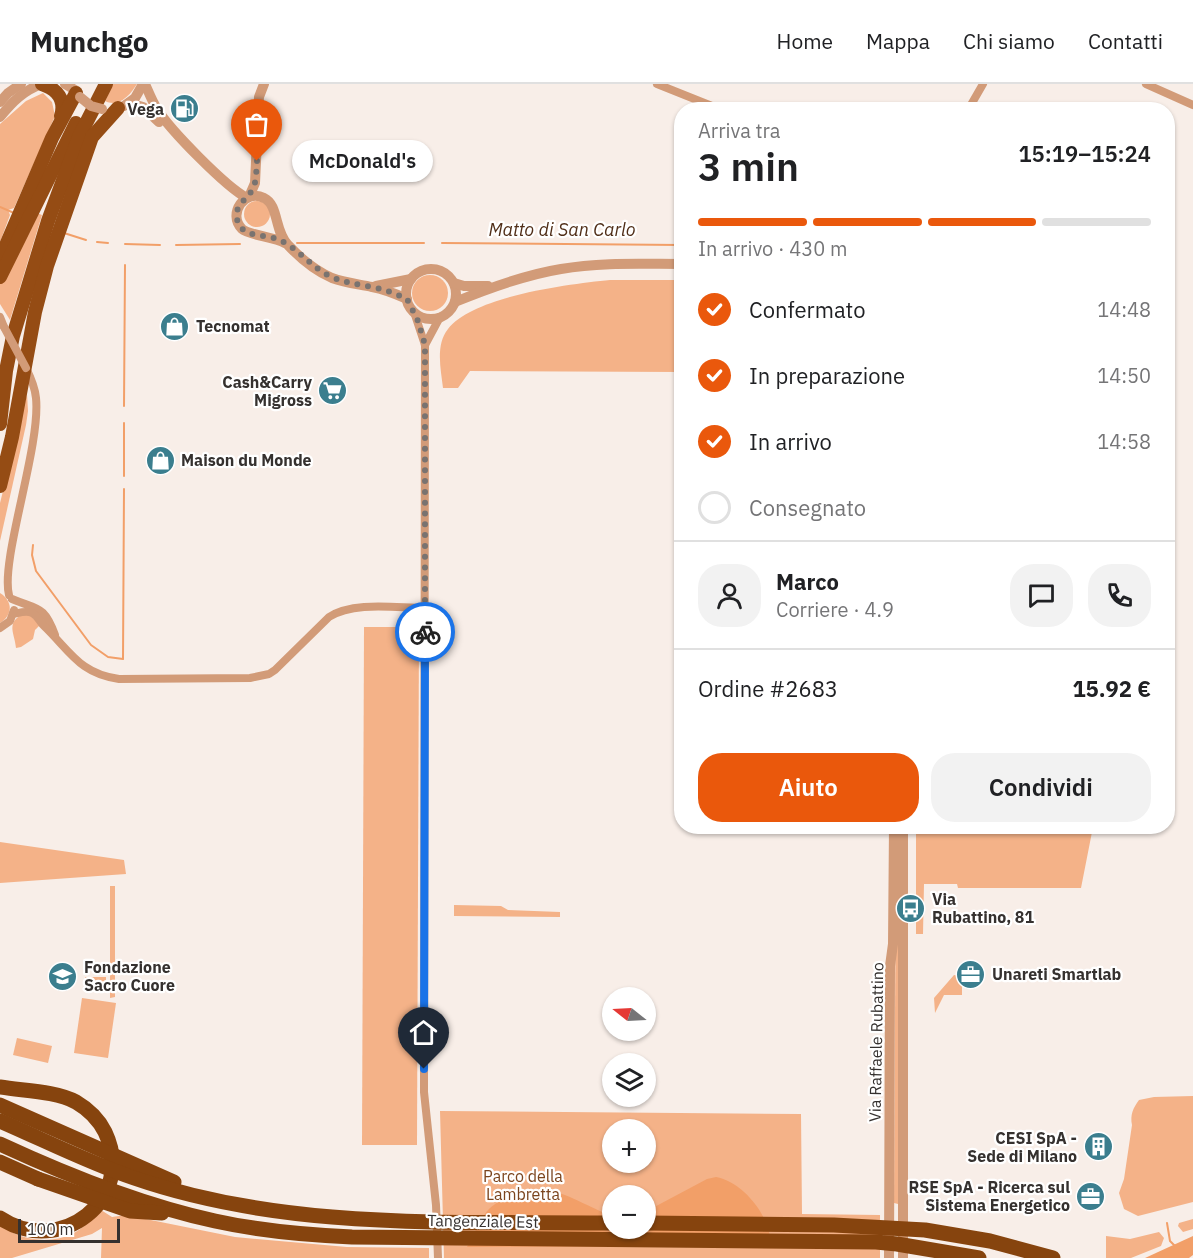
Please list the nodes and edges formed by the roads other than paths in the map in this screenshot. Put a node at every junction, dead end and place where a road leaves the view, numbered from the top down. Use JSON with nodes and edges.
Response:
{"nodes":[{"id":1,"x":21,"y":84,"type":"edge"},
{"id":2,"x":42,"y":84,"type":"edge"},
{"id":3,"x":96,"y":84,"type":"edge"},
{"id":4,"x":106,"y":84,"type":"edge"},
{"id":5,"x":144,"y":84,"type":"edge"},
{"id":6,"x":657,"y":84,"type":"edge"},
{"id":7,"x":983,"y":84,"type":"edge"},
{"id":8,"x":1146,"y":84,"type":"edge"},
{"id":9,"x":264,"y":85,"type":"edge"},
{"id":10,"x":74,"y":89,"type":"edge"},
{"id":11,"x":0,"y":102,"type":"edge"},
{"id":12,"x":702,"y":102,"type":"edge"},
{"id":13,"x":973,"y":102,"type":"edge"},
{"id":14,"x":1193,"y":105,"type":"edge"},
{"id":15,"x":124,"y":106,"type":"junction"},
{"id":16,"x":0,"y":117,"type":"edge"},
{"id":17,"x":58,"y":126,"type":"junction"},
{"id":18,"x":248,"y":197,"type":"junction"},
{"id":19,"x":266,"y":198,"type":"junction"},
{"id":20,"x":237,"y":210,"type":"junction"},
{"id":21,"x":275,"y":220,"type":"junction"},
{"id":22,"x":261,"y":234,"type":"junction"},
{"id":23,"x":285,"y":243,"type":"junction"},
{"id":24,"x":0,"y":260,"type":"edge"},
{"id":25,"x":674,"y":264,"type":"edge"},
{"id":26,"x":0,"y":278,"type":"edge"},
{"id":27,"x":411,"y":279,"type":"junction"},
{"id":28,"x":454,"y":283,"type":"junction"},
{"id":29,"x":494,"y":286,"type":"junction"},
{"id":30,"x":373,"y":287,"type":"junction"},
{"id":31,"x":407,"y":299,"type":"junction"},
{"id":32,"x":455,"y":302,"type":"junction"},
{"id":33,"x":414,"y":312,"type":"junction"},
{"id":34,"x":0,"y":317,"type":"edge"},
{"id":35,"x":440,"y":317,"type":"junction"},
{"id":36,"x":425,"y":345,"type":"junction"},
{"id":37,"x":0,"y":424,"type":"edge"},
{"id":38,"x":0,"y":486,"type":"edge"},
{"id":39,"x":2,"y":563,"type":"edge"},
{"id":40,"x":0,"y":588,"type":"edge"},
{"id":41,"x":11,"y":597,"type":"junction"},
{"id":42,"x":425,"y":608,"type":"junction"},
{"id":43,"x":13,"y":614,"type":"junction"},
{"id":44,"x":0,"y":628,"type":"edge"},
{"id":45,"x":55,"y":635,"type":"junction"},
{"id":46,"x":894,"y":834,"type":"edge"},
{"id":47,"x":903,"y":834,"type":"edge"},
{"id":48,"x":0,"y":1087,"type":"edge"},
{"id":49,"x":0,"y":1105,"type":"edge"},
{"id":50,"x":0,"y":1121,"type":"edge"},
{"id":51,"x":0,"y":1144,"type":"edge"},
{"id":52,"x":0,"y":1162,"type":"edge"},
{"id":53,"x":0,"y":1170,"type":"edge"},
{"id":54,"x":38,"y":1179,"type":"junction"},
{"id":55,"x":213,"y":1199,"type":"junction"},
{"id":56,"x":184,"y":1213,"type":"junction"},
{"id":57,"x":4,"y":1221,"type":"edge"},
{"id":58,"x":602,"y":1223,"type":"edge"},
{"id":59,"x":656,"y":1223,"type":"edge"},
{"id":60,"x":438,"y":1258,"type":"edge"},
{"id":61,"x":889,"y":1258,"type":"edge"},
{"id":62,"x":903,"y":1258,"type":"edge"},
{"id":63,"x":979,"y":1258,"type":"edge"},
{"id":64,"x":1053,"y":1258,"type":"edge"}],
"edges":[{"from":1,"to":11,"type":"street"},
{"from":2,"to":16,"type":"street"},
{"from":2,"to":17,"type":"highway"},
{"from":3,"to":26,"type":"highway"},
{"from":4,"to":37,"type":"highway"},
{"from":5,"to":15,"type":"street"},
{"from":5,"to":18,"type":"street"},
{"from":6,"to":12,"type":"street"},
{"from":7,"to":13,"type":"street"},
{"from":8,"to":14,"type":"street"},
{"from":9,"to":18,"type":"street"},
{"from":9,"to":19,"type":"street"},
{"from":10,"to":15,"type":"street","bridge":true},
{"from":10,"to":17,"type":"highway"},
{"from":15,"to":20,"type":"street"},
{"from":15,"to":38,"type":"highway"},
{"from":17,"to":24,"type":"highway"},
{"from":18,"to":19,"type":"street"},
{"from":18,"to":20,"type":"street"},
{"from":19,"to":21,"type":"street"},
{"from":20,"to":22,"type":"street"},
{"from":21,"to":22,"type":"street"},
{"from":21,"to":23,"type":"street"},
{"from":22,"to":23,"type":"street"},
{"from":23,"to":30,"type":"street"},
{"from":25,"to":29,"type":"street"},
{"from":27,"to":28,"type":"street"},
{"from":27,"to":30,"type":"street"},
{"from":27,"to":31,"type":"street"},
{"from":28,"to":29,"type":"street"},
{"from":28,"to":32,"type":"street"},
{"from":29,"to":32,"type":"street"},
{"from":30,"to":31,"type":"street"},
{"from":31,"to":33,"type":"street"},
{"from":32,"to":35,"type":"street"},
{"from":33,"to":35,"type":"street"},
{"from":33,"to":36,"type":"street"},
{"from":34,"to":39,"type":"street","bridge":true},
{"from":35,"to":36,"type":"street"},
{"from":36,"to":42,"type":"street"},
{"from":39,"to":41,"type":"street"},
{"from":40,"to":41,"type":"street"},
{"from":41,"to":43,"type":"street"},
{"from":41,"to":45,"type":"street"},
{"from":42,"to":45,"type":"street"},
{"from":42,"to":60,"type":"street"},
{"from":43,"to":44,"type":"street"},
{"from":43,"to":45,"type":"street"},
{"from":46,"to":61,"type":"street","name":"Via Raffaele Rubattino"},
{"from":47,"to":62,"type":"street","name":"Via Raffaele Rubattino"},
{"from":48,"to":57,"type":"highway"},
{"from":49,"to":55,"type":"highway","bridge":true},
{"from":50,"to":55,"type":"highway","name":"Tangenziale Est","bridge":true},
{"from":51,"to":56,"type":"highway","name":"Tangenziale Est","bridge":true},
{"from":52,"to":54,"type":"highway"},
{"from":53,"to":54,"type":"highway"},
{"from":54,"to":56,"type":"highway","bridge":true},
{"from":55,"to":58,"type":"highway","name":"Tangenziale Est","bridge":true},
{"from":56,"to":63,"type":"highway","name":"Tangenziale Est","bridge":true},
{"from":59,"to":64,"type":"highway","bridge":true}]}
